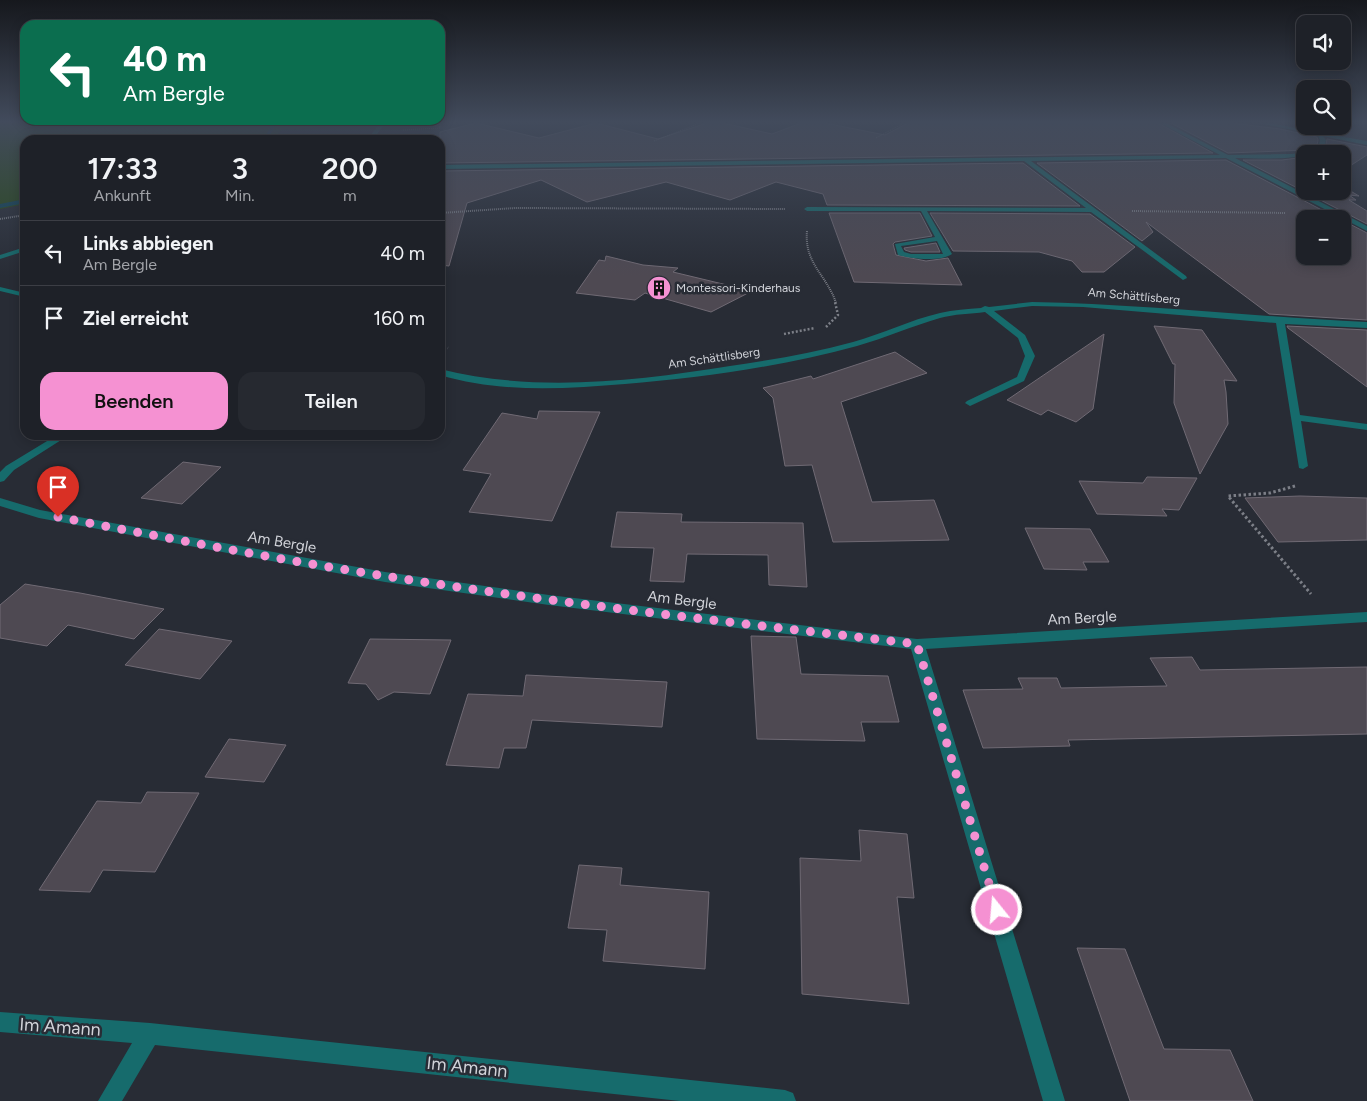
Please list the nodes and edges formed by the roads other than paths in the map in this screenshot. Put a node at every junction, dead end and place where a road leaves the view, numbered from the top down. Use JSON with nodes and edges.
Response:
{"nodes":[{"id":1,"x":1046,"y":174,"type":"edge"},
{"id":2,"x":1262,"y":174,"type":"edge"},
{"id":3,"x":807,"y":209,"type":"road end"},
{"id":4,"x":923,"y":209,"type":"junction"},
{"id":5,"x":1093,"y":210,"type":"junction"},
{"id":6,"x":1367,"y":229,"type":"edge"},
{"id":7,"x":940,"y":240,"type":"junction"},
{"id":8,"x":20,"y":251,"type":"edge"},
{"id":9,"x":0,"y":257,"type":"edge"},
{"id":10,"x":1183,"y":278,"type":"dead end"},
{"id":11,"x":0,"y":289,"type":"edge"},
{"id":12,"x":20,"y":294,"type":"edge"},
{"id":13,"x":985,"y":308,"type":"junction"},
{"id":14,"x":1280,"y":321,"type":"junction"},
{"id":15,"x":1367,"y":325,"type":"edge"},
{"id":16,"x":445,"y":373,"type":"edge"},
{"id":17,"x":970,"y":403,"type":"dead end"},
{"id":18,"x":1296,"y":417,"type":"junction"},
{"id":19,"x":1367,"y":427,"type":"edge"},
{"id":20,"x":56,"y":440,"type":"edge"},
{"id":21,"x":1303,"y":466,"type":"road end"},
{"id":22,"x":0,"y":479,"type":"edge"},
{"id":23,"x":0,"y":502,"type":"edge"},
{"id":24,"x":1367,"y":617,"type":"edge"},
{"id":25,"x":917,"y":644,"type":"junction"},
{"id":26,"x":0,"y":1022,"type":"edge"},
{"id":27,"x":150,"y":1034,"type":"junction"},
{"id":28,"x":109,"y":1101,"type":"edge"},
{"id":29,"x":785,"y":1101,"type":"edge"},
{"id":30,"x":1054,"y":1101,"type":"edge"}],
"edges":[{"from":1,"to":5,"type":"street"},
{"from":2,"to":6,"type":"street"},
{"from":3,"to":4,"type":"street"},
{"from":4,"to":5,"type":"street"},
{"from":4,"to":7,"type":"street"},
{"from":5,"to":10,"type":"street"},
{"from":7,"to":7,"type":"street"},
{"from":8,"to":9,"type":"street"},
{"from":11,"to":12,"type":"street"},
{"from":13,"to":14,"type":"street","name":"Am Schättlisberg"},
{"from":13,"to":16,"type":"street","name":"Am Schättlisberg"},
{"from":13,"to":17,"type":"street"},
{"from":14,"to":15,"type":"street","name":"Am Schättlisberg"},
{"from":14,"to":18,"type":"street"},
{"from":18,"to":19,"type":"street"},
{"from":18,"to":21,"type":"street"},
{"from":20,"to":22,"type":"street"},
{"from":23,"to":25,"type":"street","name":"Am Bergle"},
{"from":24,"to":25,"type":"street","name":"Am Bergle"},
{"from":25,"to":30,"type":"street"},
{"from":26,"to":27,"type":"street","name":"Im Amann"},
{"from":27,"to":28,"type":"street"},
{"from":27,"to":29,"type":"street","name":"Im Amann"}]}
